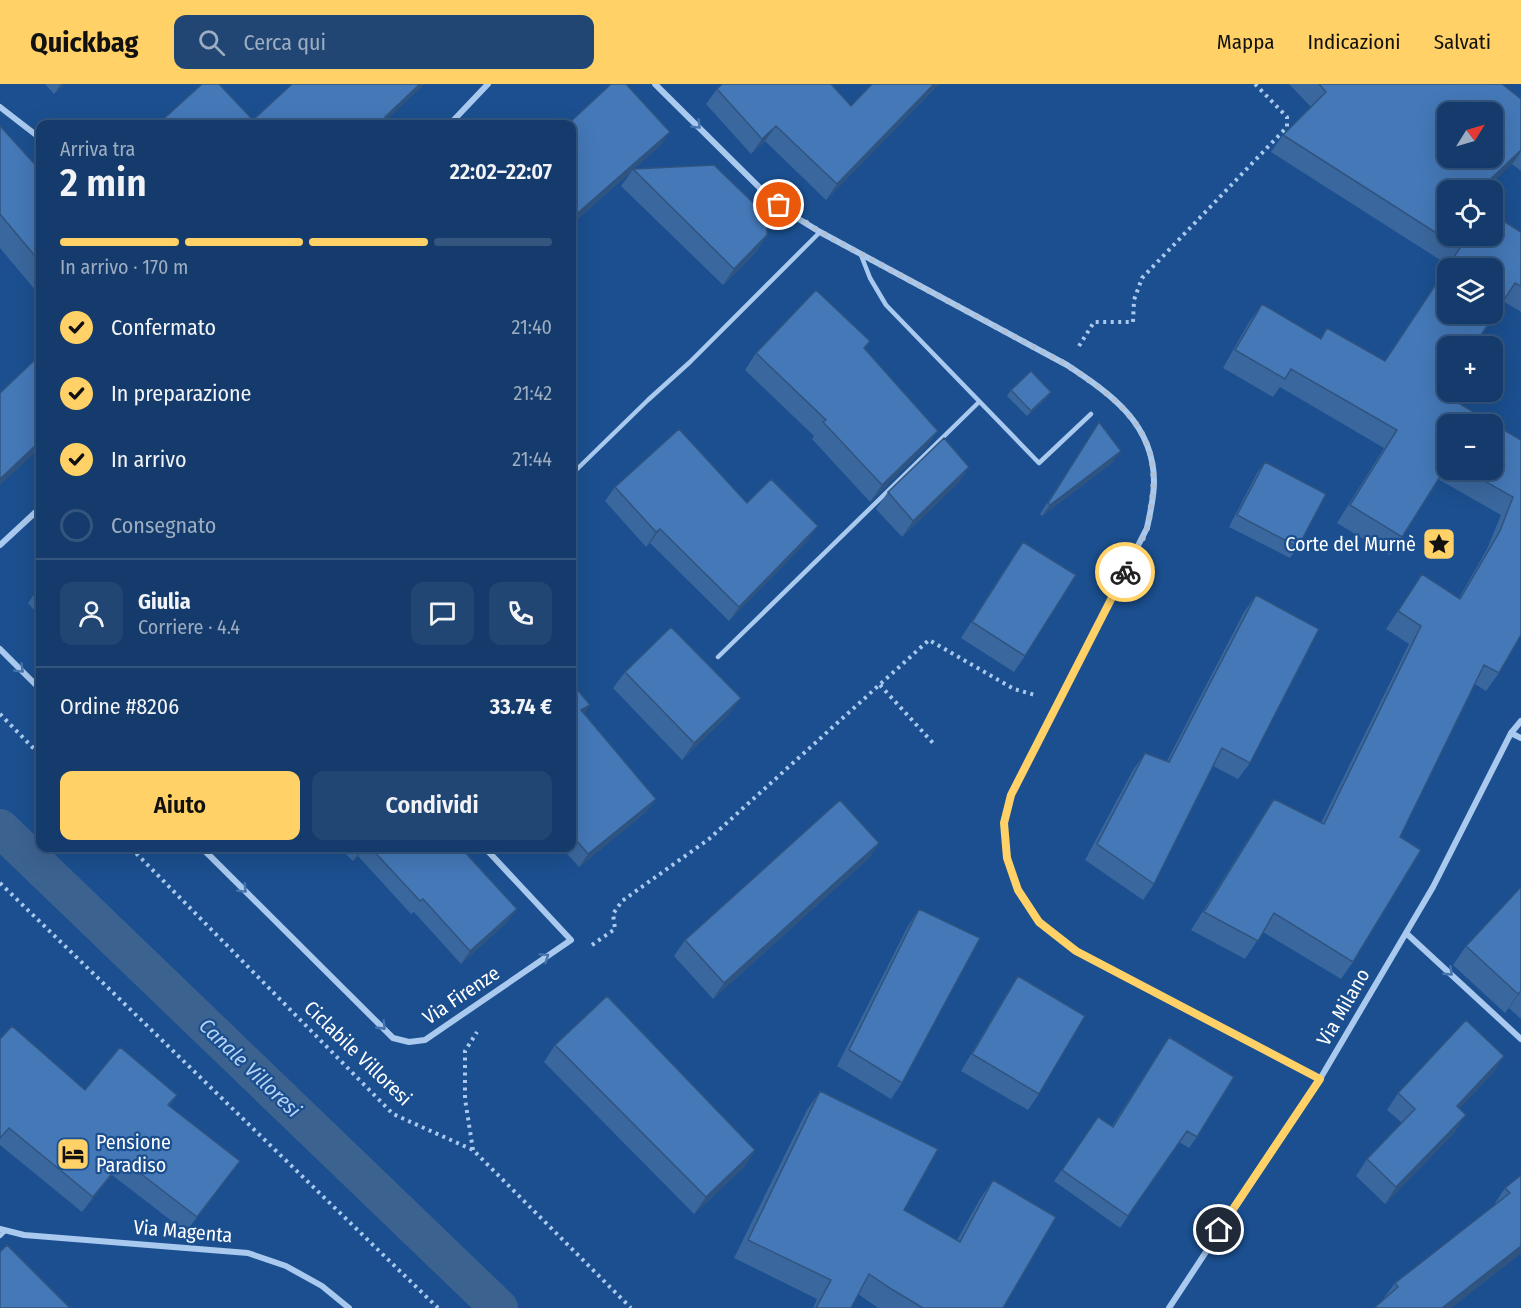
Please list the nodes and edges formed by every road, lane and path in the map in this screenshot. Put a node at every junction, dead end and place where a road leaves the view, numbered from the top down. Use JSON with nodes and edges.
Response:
{"nodes":[{"id":1,"x":488,"y":84,"type":"edge"},
{"id":2,"x":655,"y":84,"type":"edge"},
{"id":3,"x":1255,"y":84,"type":"edge"},
{"id":4,"x":0,"y":107,"type":"edge"},
{"id":5,"x":454,"y":120,"type":"edge"},
{"id":6,"x":36,"y":135,"type":"edge"},
{"id":7,"x":820,"y":232,"type":"junction"},
{"id":8,"x":861,"y":255,"type":"junction"},
{"id":9,"x":1079,"y":346,"type":"dead end"},
{"id":10,"x":979,"y":402,"type":"junction"},
{"id":11,"x":1091,"y":414,"type":"dead end"},
{"id":12,"x":576,"y":470,"type":"edge"},
{"id":13,"x":36,"y":512,"type":"edge"},
{"id":14,"x":0,"y":545,"type":"edge"},
{"id":15,"x":0,"y":649,"type":"edge"},
{"id":16,"x":718,"y":657,"type":"dead end"},
{"id":17,"x":36,"y":684,"type":"edge"},
{"id":18,"x":880,"y":685,"type":"junction"},
{"id":19,"x":1035,"y":695,"type":"dead end"},
{"id":20,"x":0,"y":714,"type":"edge"},
{"id":21,"x":1521,"y":721,"type":"edge"},
{"id":22,"x":1511,"y":733,"type":"junction"},
{"id":23,"x":1521,"y":738,"type":"edge"},
{"id":24,"x":933,"y":743,"type":"dead end"},
{"id":25,"x":36,"y":751,"type":"edge"},
{"id":26,"x":135,"y":852,"type":"edge"},
{"id":27,"x":206,"y":852,"type":"edge"},
{"id":28,"x":489,"y":852,"type":"edge"},
{"id":29,"x":0,"y":884,"type":"edge"},
{"id":30,"x":1406,"y":933,"type":"junction"},
{"id":31,"x":591,"y":946,"type":"dead end"},
{"id":32,"x":480,"y":1028,"type":"dead end"},
{"id":33,"x":1521,"y":1039,"type":"edge"},
{"id":34,"x":1320,"y":1079,"type":"junction"},
{"id":35,"x":473,"y":1150,"type":"junction"},
{"id":36,"x":2,"y":1232,"type":"edge"},
{"id":37,"x":349,"y":1308,"type":"edge"},
{"id":38,"x":438,"y":1308,"type":"edge"},
{"id":39,"x":630,"y":1308,"type":"edge"},
{"id":40,"x":1168,"y":1308,"type":"edge"}],
"edges":[{"from":1,"to":5,"type":"street"},
{"from":2,"to":7,"type":"street","one_way":true},
{"from":3,"to":9,"type":"path"},
{"from":4,"to":6,"type":"street"},
{"from":7,"to":8,"type":"street"},
{"from":7,"to":12,"type":"lane"},
{"from":8,"to":10,"type":"lane"},
{"from":8,"to":34,"type":"street"},
{"from":10,"to":11,"type":"lane"},
{"from":10,"to":16,"type":"lane"},
{"from":13,"to":14,"type":"street"},
{"from":15,"to":17,"type":"street","one_way":true},
{"from":18,"to":19,"type":"path"},
{"from":18,"to":24,"type":"path"},
{"from":18,"to":31,"type":"path"},
{"from":20,"to":25,"type":"path"},
{"from":21,"to":22,"type":"street","name":"Via Milano"},
{"from":22,"to":23,"type":"street"},
{"from":22,"to":30,"type":"street","name":"Via Milano"},
{"from":26,"to":35,"type":"path","name":"Ciclabile Villoresi"},
{"from":27,"to":28,"type":"street","name":"Via Firenze","one_way":true},
{"from":29,"to":38,"type":"path"},
{"from":30,"to":33,"type":"street","one_way":true},
{"from":30,"to":34,"type":"street","name":"Via Milano"},
{"from":32,"to":35,"type":"path"},
{"from":34,"to":40,"type":"street","name":"Via Milano"},
{"from":35,"to":39,"type":"path","name":"Ciclabile Villoresi"},
{"from":36,"to":37,"type":"street","name":"Via Magenta"}]}
